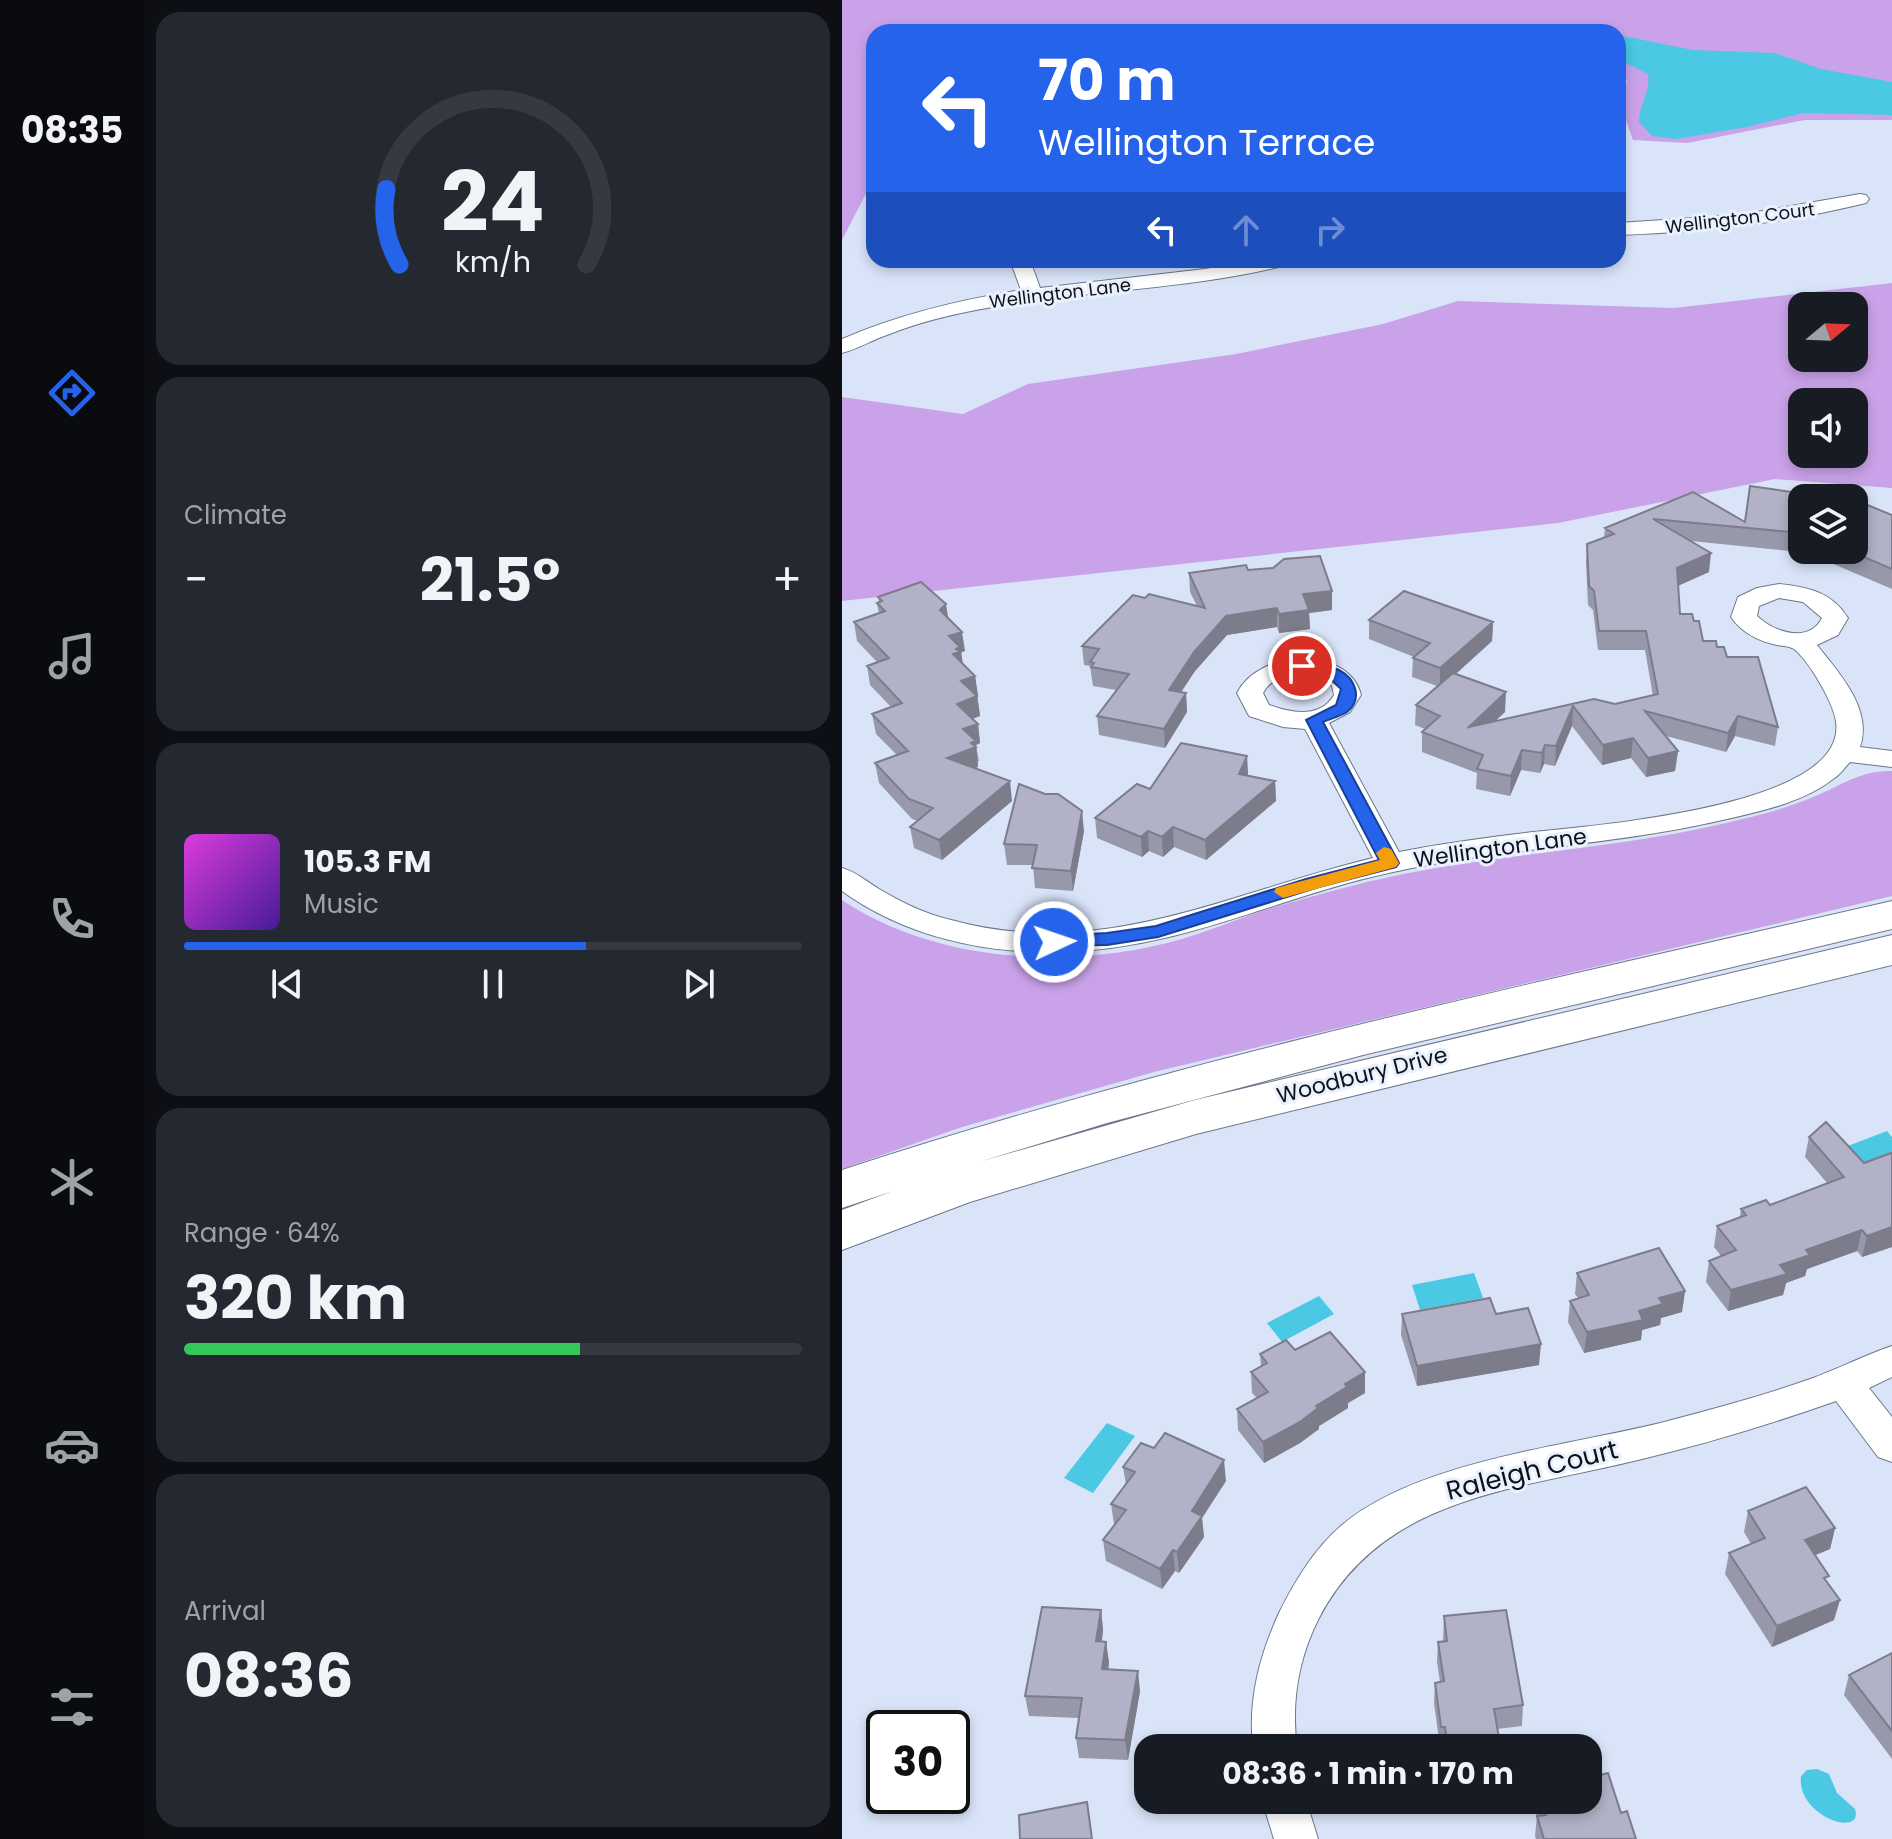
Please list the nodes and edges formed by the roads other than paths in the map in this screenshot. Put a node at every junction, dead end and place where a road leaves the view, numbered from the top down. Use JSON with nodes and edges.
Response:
{"nodes":[{"id":1,"x":1860,"y":199,"type":"dead end"},
{"id":2,"x":1626,"y":229,"type":"edge"},
{"id":3,"x":1023,"y":268,"type":"edge"},
{"id":4,"x":1246,"y":268,"type":"edge"},
{"id":5,"x":1033,"y":295,"type":"junction"},
{"id":6,"x":842,"y":347,"type":"edge"},
{"id":7,"x":1800,"y":640,"type":"dead end"},
{"id":8,"x":1314,"y":720,"type":"dead end"},
{"id":9,"x":1845,"y":753,"type":"junction"},
{"id":10,"x":1892,"y":759,"type":"edge"},
{"id":11,"x":1390,"y":863,"type":"junction"},
{"id":12,"x":842,"y":877,"type":"edge"},
{"id":13,"x":1892,"y":915,"type":"edge"},
{"id":14,"x":1892,"y":950,"type":"edge"},
{"id":15,"x":842,"y":1189,"type":"edge"},
{"id":16,"x":842,"y":1231,"type":"edge"},
{"id":17,"x":1892,"y":1361,"type":"edge"},
{"id":18,"x":1844,"y":1383,"type":"junction"},
{"id":19,"x":1892,"y":1446,"type":"edge"},
{"id":20,"x":1274,"y":1734,"type":"edge"},
{"id":21,"x":1288,"y":1814,"type":"edge"},
{"id":22,"x":1296,"y":1839,"type":"edge"}],
"edges":[{"from":1,"to":2,"type":"street","name":"Wellington Court"},
{"from":3,"to":5,"type":"street"},
{"from":4,"to":5,"type":"street","name":"Wellington Lane"},
{"from":5,"to":6,"type":"street","name":"Wellington Lane"},
{"from":7,"to":9,"type":"street"},
{"from":8,"to":11,"type":"street"},
{"from":9,"to":10,"type":"street"},
{"from":9,"to":11,"type":"street","name":"Wellington Lane"},
{"from":11,"to":12,"type":"street","name":"Wellington Lane"},
{"from":13,"to":15,"type":"main road","name":"Woodbury Drive"},
{"from":14,"to":16,"type":"main road","name":"Woodbury Drive"},
{"from":17,"to":18,"type":"street","name":"Raleigh Court"},
{"from":18,"to":19,"type":"street"},
{"from":18,"to":20,"type":"street","name":"Raleigh Court"},
{"from":21,"to":22,"type":"street"}]}
